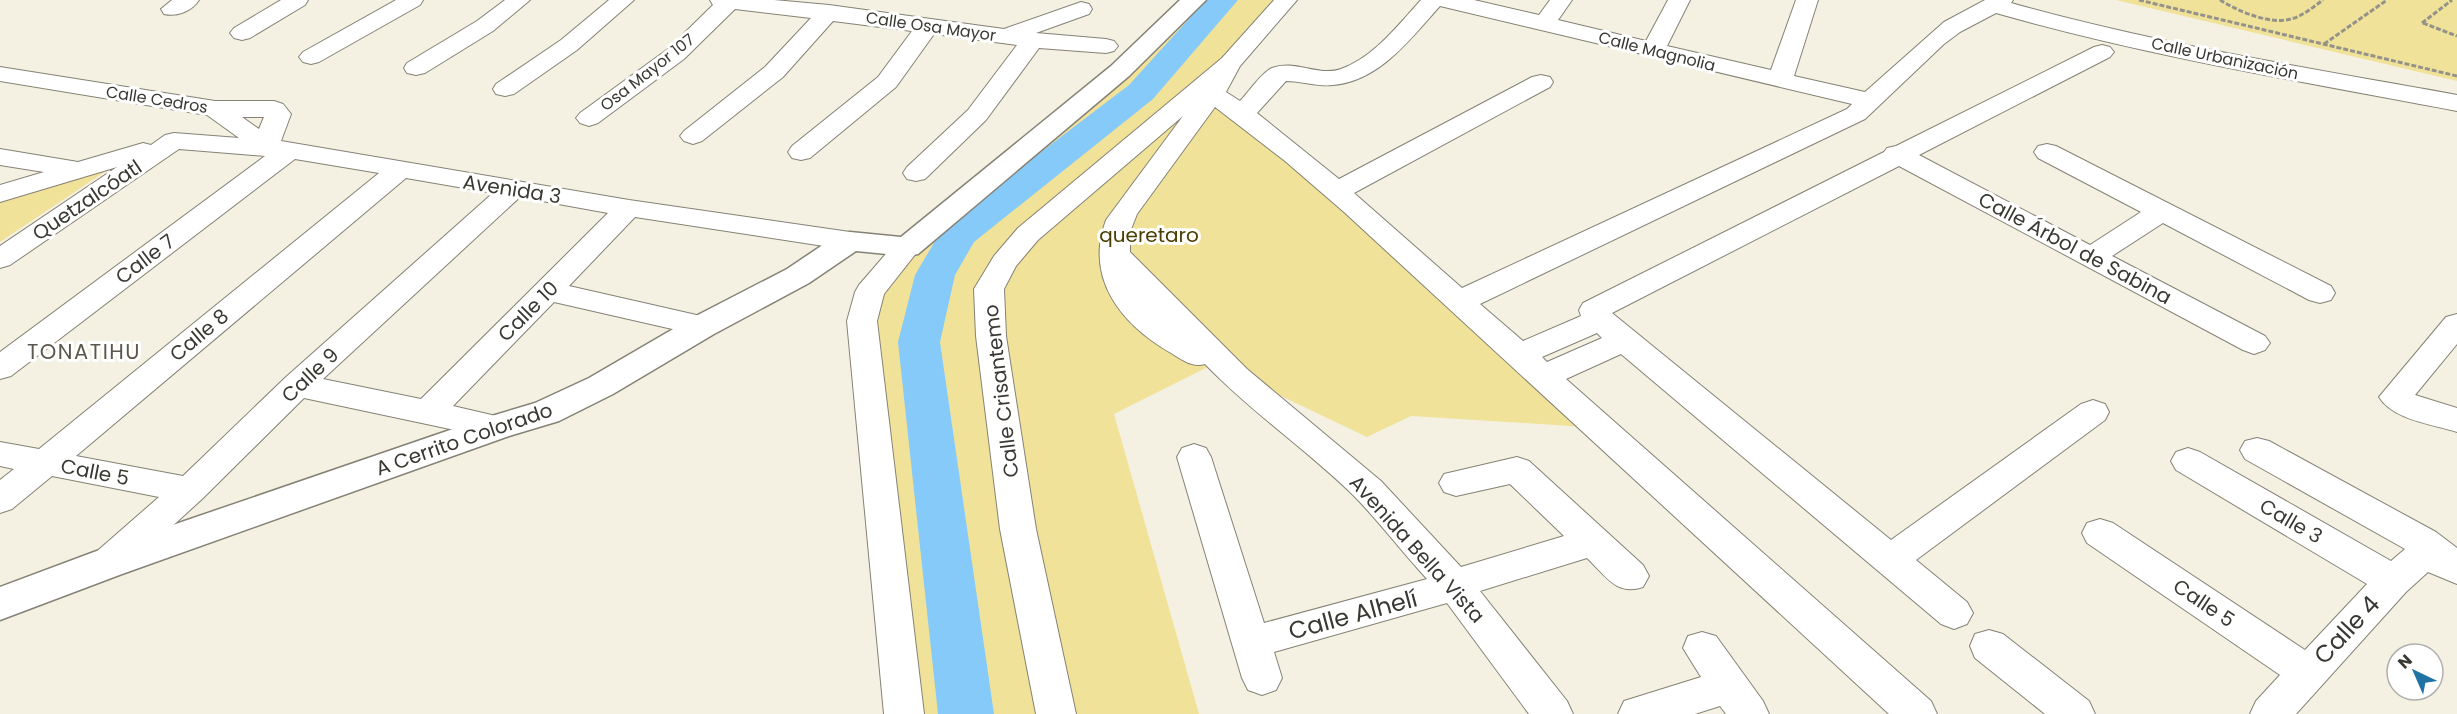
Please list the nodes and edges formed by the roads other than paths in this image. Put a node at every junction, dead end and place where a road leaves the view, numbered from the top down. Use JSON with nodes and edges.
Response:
{"nodes":[{"id":1,"x":297,"y":0,"type":"edge"},
{"id":2,"x":412,"y":0,"type":"edge"},
{"id":3,"x":519,"y":0,"type":"edge"},
{"id":4,"x":623,"y":0,"type":"edge"},
{"id":5,"x":900,"y":0,"type":"edge"},
{"id":6,"x":1194,"y":0,"type":"edge"},
{"id":7,"x":1286,"y":0,"type":"edge"},
{"id":8,"x":1433,"y":0,"type":"edge"},
{"id":9,"x":1444,"y":0,"type":"edge"},
{"id":10,"x":1561,"y":0,"type":"edge"},
{"id":11,"x":1679,"y":0,"type":"edge"},
{"id":12,"x":1807,"y":0,"type":"edge"},
{"id":13,"x":725,"y":1,"type":"edge"},
{"id":14,"x":1998,"y":3,"type":"edge"},
{"id":15,"x":866,"y":8,"type":"edge"},
{"id":16,"x":1081,"y":9,"type":"dead end"},
{"id":17,"x":829,"y":12,"type":"junction"},
{"id":18,"x":1544,"y":24,"type":"junction"},
{"id":19,"x":928,"y":26,"type":"junction"},
{"id":20,"x":242,"y":33,"type":"dead end"},
{"id":21,"x":1005,"y":36,"type":"junction"},
{"id":22,"x":1033,"y":40,"type":"junction"},
{"id":23,"x":1106,"y":46,"type":"dead end"},
{"id":24,"x":1653,"y":50,"type":"junction"},
{"id":25,"x":2102,"y":52,"type":"dead end"},
{"id":26,"x":311,"y":57,"type":"dead end"},
{"id":27,"x":416,"y":68,"type":"dead end"},
{"id":28,"x":0,"y":74,"type":"edge"},
{"id":29,"x":1780,"y":81,"type":"junction"},
{"id":30,"x":1541,"y":82,"type":"dead end"},
{"id":31,"x":505,"y":89,"type":"dead end"},
{"id":32,"x":1207,"y":90,"type":"junction"},
{"id":33,"x":1870,"y":101,"type":"junction"},
{"id":34,"x":2457,"y":103,"type":"edge"},
{"id":35,"x":1243,"y":113,"type":"junction"},
{"id":36,"x":222,"y":114,"type":"junction"},
{"id":37,"x":589,"y":118,"type":"dead end"},
{"id":38,"x":693,"y":136,"type":"dead end"},
{"id":39,"x":174,"y":141,"type":"junction"},
{"id":40,"x":278,"y":148,"type":"junction"},
{"id":41,"x":801,"y":152,"type":"dead end"},
{"id":42,"x":2047,"y":152,"type":"dead end"},
{"id":43,"x":1896,"y":154,"type":"junction"},
{"id":44,"x":0,"y":157,"type":"edge"},
{"id":45,"x":80,"y":170,"type":"junction"},
{"id":46,"x":399,"y":170,"type":"junction"},
{"id":47,"x":916,"y":173,"type":"dead end"},
{"id":48,"x":513,"y":189,"type":"junction"},
{"id":49,"x":1335,"y":192,"type":"junction"},
{"id":50,"x":0,"y":194,"type":"edge"},
{"id":51,"x":628,"y":208,"type":"junction"},
{"id":52,"x":2172,"y":217,"type":"junction"},
{"id":53,"x":850,"y":241,"type":"junction"},
{"id":54,"x":907,"y":247,"type":"junction"},
{"id":55,"x":0,"y":259,"type":"edge"},
{"id":56,"x":2103,"y":263,"type":"junction"},
{"id":57,"x":548,"y":291,"type":"junction"},
{"id":58,"x":2320,"y":293,"type":"dead end"},
{"id":59,"x":1460,"y":301,"type":"junction"},
{"id":60,"x":1600,"y":320,"type":"junction"},
{"id":61,"x":2457,"y":324,"type":"edge"},
{"id":62,"x":703,"y":326,"type":"junction"},
{"id":63,"x":1624,"y":340,"type":"junction"},
{"id":64,"x":2254,"y":343,"type":"dead end"},
{"id":65,"x":1521,"y":354,"type":"junction"},
{"id":66,"x":0,"y":368,"type":"edge"},
{"id":67,"x":1545,"y":376,"type":"junction"},
{"id":68,"x":297,"y":386,"type":"junction"},
{"id":69,"x":2093,"y":412,"type":"dead end"},
{"id":70,"x":427,"y":413,"type":"junction"},
{"id":71,"x":2457,"y":420,"type":"edge"},
{"id":72,"x":497,"y":427,"type":"junction"},
{"id":73,"x":2257,"y":450,"type":"dead end"},
{"id":74,"x":0,"y":454,"type":"edge"},
{"id":75,"x":1194,"y":457,"type":"dead end"},
{"id":76,"x":2188,"y":461,"type":"dead end"},
{"id":77,"x":45,"y":462,"type":"junction"},
{"id":78,"x":1456,"y":483,"type":"dead end"},
{"id":79,"x":190,"y":490,"type":"junction"},
{"id":80,"x":0,"y":500,"type":"edge"},
{"id":81,"x":2100,"y":533,"type":"dead end"},
{"id":82,"x":1593,"y":542,"type":"junction"},
{"id":83,"x":1890,"y":560,"type":"junction"},
{"id":84,"x":108,"y":563,"type":"junction"},
{"id":85,"x":2445,"y":563,"type":"edge"},
{"id":86,"x":1629,"y":576,"type":"dead end"},
{"id":87,"x":2393,"y":581,"type":"junction"},
{"id":88,"x":1454,"y":585,"type":"junction"},
{"id":89,"x":0,"y":604,"type":"edge"},
{"id":90,"x":1954,"y":613,"type":"dead end"},
{"id":91,"x":1252,"y":642,"type":"junction"},
{"id":92,"x":1989,"y":646,"type":"dead end"},
{"id":93,"x":1702,"y":648,"type":"dead end"},
{"id":94,"x":2308,"y":673,"type":"junction"},
{"id":95,"x":1262,"y":678,"type":"dead end"},
{"id":96,"x":1739,"y":700,"type":"edge"},
{"id":97,"x":904,"y":714,"type":"edge"},
{"id":98,"x":1056,"y":714,"type":"edge"},
{"id":99,"x":1553,"y":714,"type":"edge"},
{"id":100,"x":1638,"y":714,"type":"edge"},
{"id":101,"x":1917,"y":714,"type":"edge"},
{"id":102,"x":2075,"y":714,"type":"edge"},
{"id":103,"x":2270,"y":714,"type":"edge"}],
"edges":[{"from":1,"to":20,"type":"street"},
{"from":2,"to":26,"type":"street"},
{"from":3,"to":27,"type":"street"},
{"from":4,"to":31,"type":"street"},
{"from":5,"to":15,"type":"street"},
{"from":6,"to":54,"type":"main road"},
{"from":7,"to":32,"type":"street","name":"Calle Crisantemo"},
{"from":8,"to":35,"type":"street"},
{"from":9,"to":18,"type":"street","name":"Calle Magnolia"},
{"from":10,"to":18,"type":"street"},
{"from":11,"to":24,"type":"street"},
{"from":12,"to":29,"type":"street"},
{"from":13,"to":17,"type":"street","name":"Calle Osa Mayor"},
{"from":13,"to":37,"type":"street","name":"Osa Mayor 107"},
{"from":14,"to":33,"type":"street"},
{"from":14,"to":34,"type":"street","name":"Calle Urbanización"},
{"from":15,"to":17,"type":"street","name":"Calle Osa Mayor"},
{"from":15,"to":19,"type":"street","name":"Calle Osa Mayor"},
{"from":16,"to":21,"type":"street"},
{"from":17,"to":38,"type":"street"},
{"from":18,"to":24,"type":"street","name":"Calle Magnolia"},
{"from":19,"to":21,"type":"street","name":"Calle Osa Mayor"},
{"from":19,"to":41,"type":"street"},
{"from":21,"to":22,"type":"street","name":"Calle Osa Mayor"},
{"from":22,"to":23,"type":"street","name":"Calle Osa Mayor"},
{"from":22,"to":47,"type":"street"},
{"from":24,"to":29,"type":"street","name":"Calle Magnolia"},
{"from":25,"to":43,"type":"street"},
{"from":28,"to":36,"type":"street","name":"Calle Cedros"},
{"from":29,"to":33,"type":"street","name":"Calle Magnolia"},
{"from":30,"to":49,"type":"street"},
{"from":32,"to":35,"type":"street"},
{"from":32,"to":88,"type":"street","name":"Avenida Bella Vista"},
{"from":32,"to":98,"type":"street","name":"Calle Crisantemo"},
{"from":33,"to":59,"type":"street"},
{"from":35,"to":49,"type":"street"},
{"from":36,"to":39,"type":"street"},
{"from":36,"to":40,"type":"street"},
{"from":36,"to":40,"type":"street","name":"Calle Cedros"},
{"from":39,"to":40,"type":"street","name":"Avenida 3"},
{"from":39,"to":45,"type":"street"},
{"from":39,"to":55,"type":"street","name":"Quetzalcóatl"},
{"from":40,"to":46,"type":"street","name":"Avenida 3"},
{"from":40,"to":66,"type":"street","name":"Calle 7"},
{"from":42,"to":52,"type":"street"},
{"from":43,"to":56,"type":"street","name":"Calle Árbol de Sabina"},
{"from":43,"to":60,"type":"street"},
{"from":44,"to":45,"type":"street"},
{"from":45,"to":50,"type":"street"},
{"from":46,"to":48,"type":"street","name":"Avenida 3"},
{"from":46,"to":77,"type":"street","name":"Calle 8"},
{"from":48,"to":51,"type":"street","name":"Avenida 3"},
{"from":48,"to":68,"type":"street","name":"Calle 9"},
{"from":49,"to":59,"type":"street"},
{"from":51,"to":53,"type":"street","name":"Avenida 3"},
{"from":51,"to":57,"type":"street","name":"Calle 10"},
{"from":52,"to":56,"type":"street"},
{"from":52,"to":58,"type":"street"},
{"from":53,"to":54,"type":"main road"},
{"from":53,"to":62,"type":"main road","name":"A Cerrito Colorado"},
{"from":54,"to":97,"type":"street"},
{"from":56,"to":64,"type":"street","name":"Calle Árbol de Sabina"},
{"from":57,"to":62,"type":"street"},
{"from":57,"to":70,"type":"street","name":"Calle 10"},
{"from":59,"to":65,"type":"street"},
{"from":60,"to":63,"type":"street"},
{"from":60,"to":65,"type":"street"},
{"from":61,"to":71,"type":"street"},
{"from":62,"to":72,"type":"main road","name":"A Cerrito Colorado"},
{"from":63,"to":67,"type":"street"},
{"from":63,"to":83,"type":"street"},
{"from":65,"to":67,"type":"street"},
{"from":67,"to":101,"type":"street"},
{"from":68,"to":70,"type":"street"},
{"from":68,"to":79,"type":"street","name":"Calle 9"},
{"from":69,"to":83,"type":"street"},
{"from":70,"to":72,"type":"street"},
{"from":72,"to":84,"type":"main road","name":"A Cerrito Colorado"},
{"from":73,"to":85,"type":"street"},
{"from":74,"to":77,"type":"street","name":"Calle 5"},
{"from":75,"to":91,"type":"street"},
{"from":76,"to":87,"type":"street","name":"Calle 3"},
{"from":77,"to":79,"type":"street","name":"Calle 5"},
{"from":77,"to":80,"type":"street","name":"Calle 8"},
{"from":78,"to":82,"type":"street"},
{"from":79,"to":84,"type":"street","name":"Calle 9"},
{"from":81,"to":94,"type":"street","name":"Calle 5"},
{"from":82,"to":86,"type":"street"},
{"from":82,"to":88,"type":"street","name":"Calle Alhelí"},
{"from":83,"to":90,"type":"street"},
{"from":84,"to":89,"type":"main road","name":"A Cerrito Colorado"},
{"from":85,"to":87,"type":"street","name":"Calle 4"},
{"from":87,"to":94,"type":"street","name":"Calle 4"},
{"from":88,"to":91,"type":"street","name":"Calle Alhelí"},
{"from":88,"to":99,"type":"street","name":"Avenida Bella Vista"},
{"from":91,"to":95,"type":"street"},
{"from":92,"to":102,"type":"street"},
{"from":93,"to":96,"type":"street"},
{"from":94,"to":103,"type":"street","name":"Calle 4"},
{"from":96,"to":100,"type":"street"}]}
